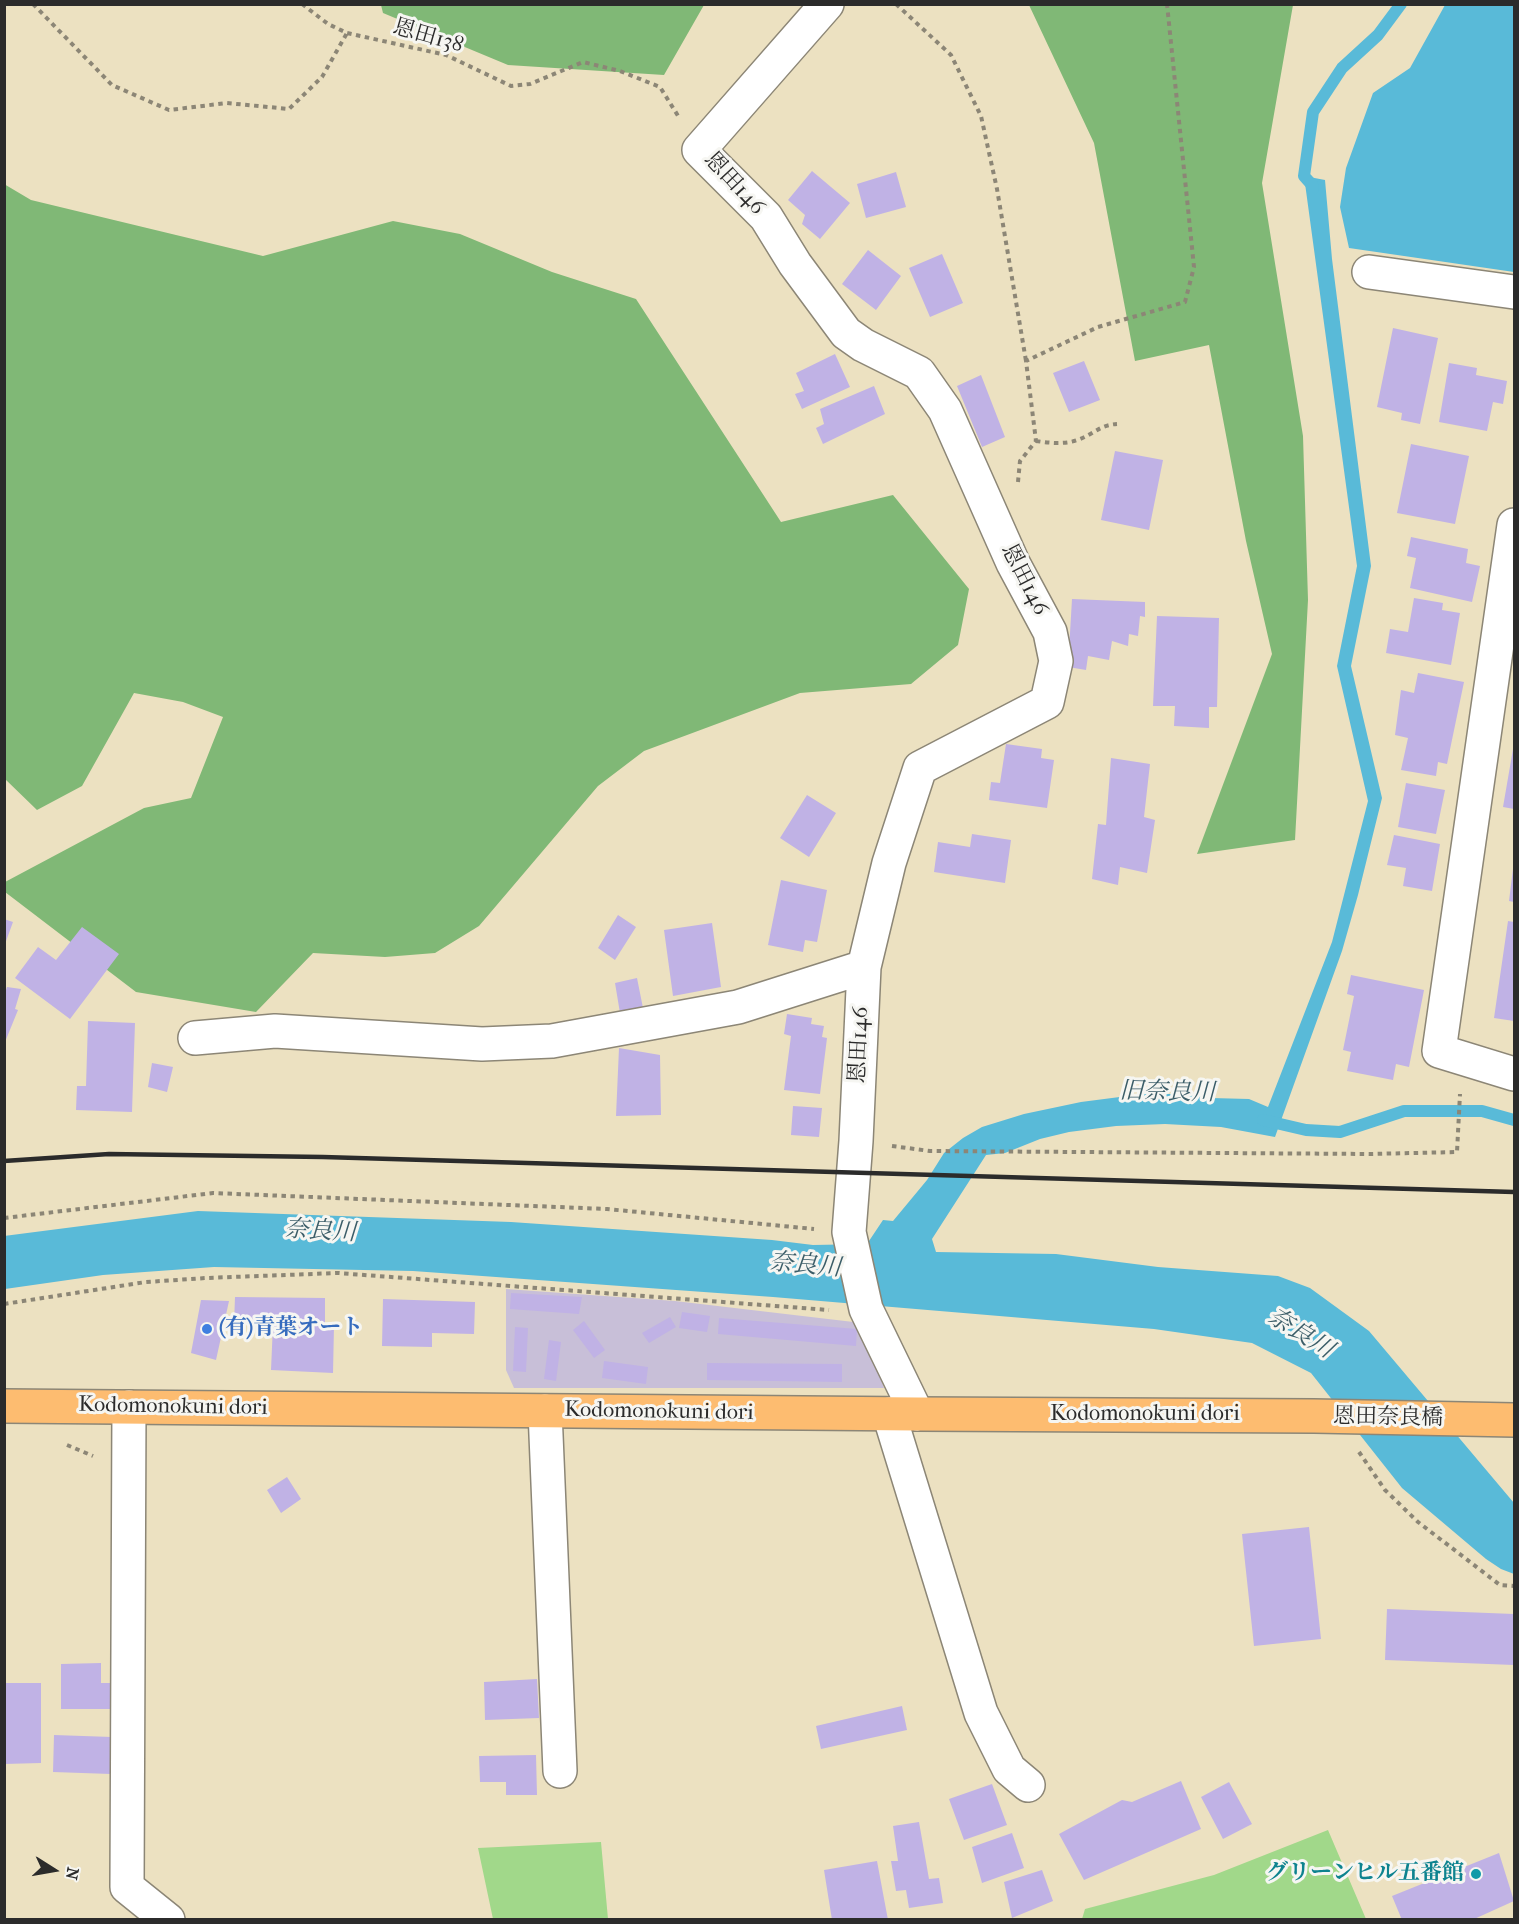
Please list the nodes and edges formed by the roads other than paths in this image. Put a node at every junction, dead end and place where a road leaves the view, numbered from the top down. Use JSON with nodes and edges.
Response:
{"nodes":[{"id":1,"x":827,"y":4,"type":"edge"},
{"id":2,"x":1370,"y":272,"type":"dead end"},
{"id":3,"x":1515,"y":292,"type":"edge"},
{"id":4,"x":1515,"y":525,"type":"edge"},
{"id":5,"x":864,"y":967,"type":"junction"},
{"id":6,"x":195,"y":1038,"type":"dead end"},
{"id":7,"x":1515,"y":1074,"type":"edge"},
{"id":8,"x":4,"y":1406,"type":"edge"},
{"id":9,"x":129,"y":1407,"type":"junction"},
{"id":10,"x":545,"y":1411,"type":"junction"},
{"id":11,"x":903,"y":1414,"type":"junction"},
{"id":12,"x":1314,"y":1416,"type":"joint"},
{"id":13,"x":1515,"y":1420,"type":"edge"},
{"id":14,"x":560,"y":1771,"type":"dead end"},
{"id":15,"x":1028,"y":1785,"type":"dead end"},
{"id":16,"x":127,"y":1887,"type":"junction"},
{"id":17,"x":126,"y":1920,"type":"edge"},
{"id":18,"x":168,"y":1920,"type":"edge"}],
"edges":[{"from":1,"to":5,"type":"street","name":"恩田146"},
{"from":2,"to":3,"type":"street"},
{"from":4,"to":7,"type":"street"},
{"from":5,"to":6,"type":"street"},
{"from":5,"to":11,"type":"street","name":"恩田146"},
{"from":8,"to":9,"type":"main road","name":"Kodomonokuni dori"},
{"from":9,"to":10,"type":"main road","name":"Kodomonokuni dori"},
{"from":9,"to":16,"type":"street"},
{"from":10,"to":11,"type":"main road","name":"Kodomonokuni dori"},
{"from":10,"to":14,"type":"street"},
{"from":11,"to":12,"type":"main road","name":"Kodomonokuni dori"},
{"from":11,"to":15,"type":"street","name":"恩田146"},
{"from":12,"to":13,"type":"main road","name":"恩田奈良橋"},
{"from":16,"to":17,"type":"street"},
{"from":16,"to":18,"type":"street"}]}
